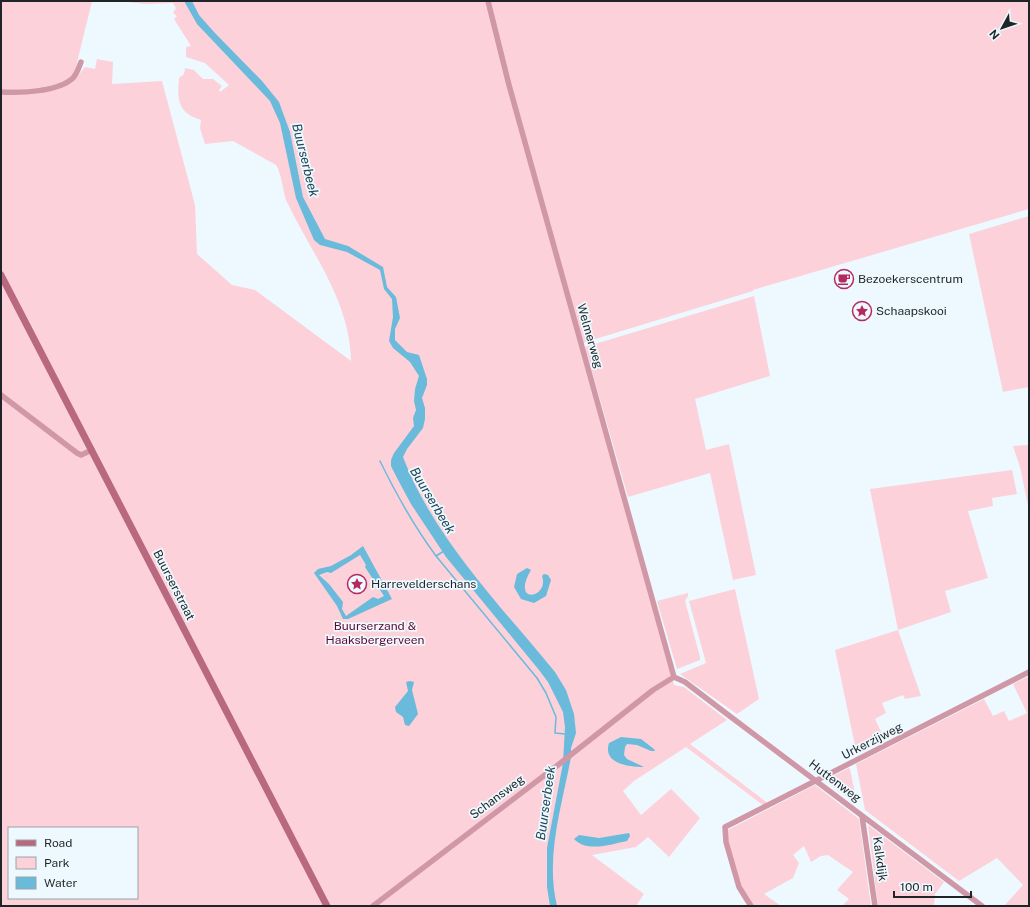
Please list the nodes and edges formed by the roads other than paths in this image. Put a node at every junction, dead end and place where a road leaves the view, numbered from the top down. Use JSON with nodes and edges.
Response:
{"nodes":[{"id":1,"x":488,"y":1,"type":"edge"},
{"id":2,"x":81,"y":62,"type":"dead end"},
{"id":3,"x":1,"y":92,"type":"edge"},
{"id":4,"x":1,"y":275,"type":"edge"},
{"id":5,"x":1,"y":395,"type":"edge"},
{"id":6,"x":92,"y":450,"type":"junction"},
{"id":7,"x":1029,"y":672,"type":"edge"},
{"id":8,"x":674,"y":677,"type":"junction"},
{"id":9,"x":817,"y":781,"type":"junction"},
{"id":10,"x":862,"y":816,"type":"junction"},
{"id":11,"x":327,"y":906,"type":"edge"},
{"id":12,"x":373,"y":906,"type":"edge"},
{"id":13,"x":751,"y":906,"type":"edge"},
{"id":14,"x":875,"y":906,"type":"edge"},
{"id":15,"x":982,"y":906,"type":"edge"}],
"edges":[{"from":1,"to":8,"type":"street","name":"Welmerweg"},
{"from":2,"to":3,"type":"street"},
{"from":4,"to":6,"type":"main road","name":"Buurserstraat"},
{"from":5,"to":6,"type":"street"},
{"from":6,"to":11,"type":"main road","name":"Buurserstraat"},
{"from":7,"to":9,"type":"street","name":"Urkerzijweg"},
{"from":8,"to":9,"type":"street","name":"Huttenweg"},
{"from":8,"to":12,"type":"street","name":"Schansweg"},
{"from":9,"to":10,"type":"street","name":"Huttenweg"},
{"from":9,"to":13,"type":"street","name":"Urkerzijweg"},
{"from":10,"to":14,"type":"street","name":"Kalkdijk"},
{"from":10,"to":15,"type":"street","name":"Huttenweg"}]}
